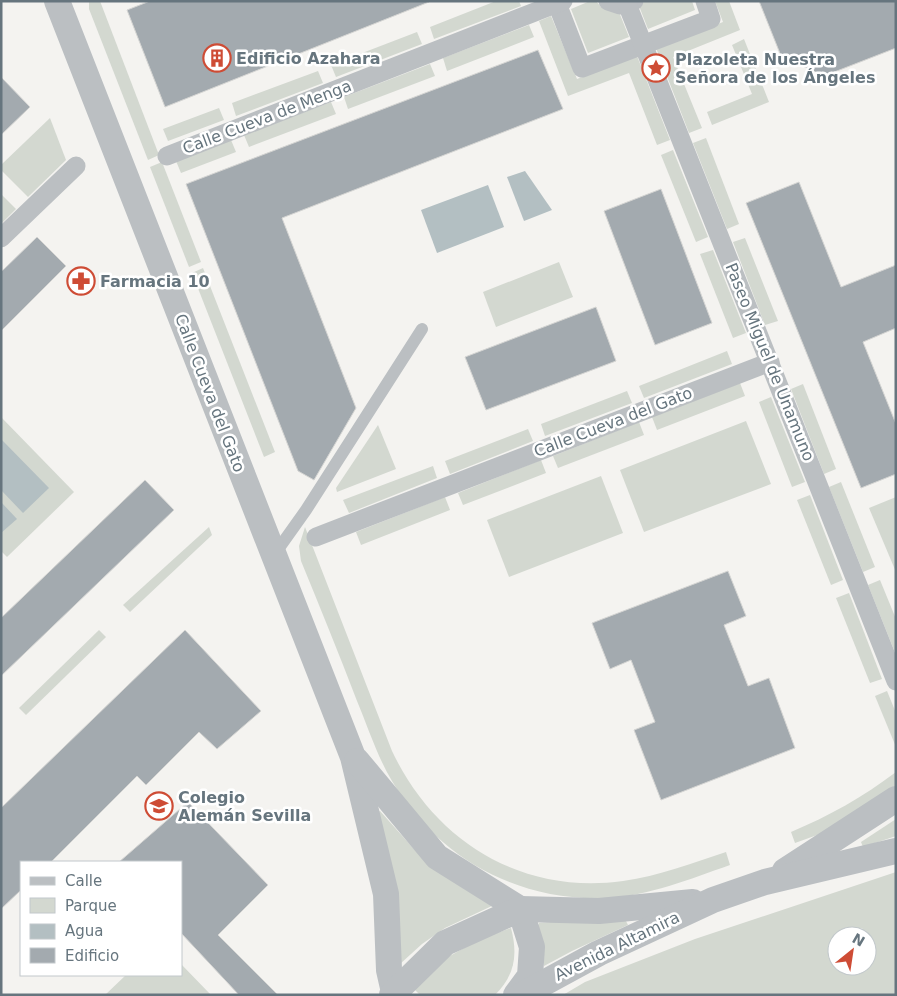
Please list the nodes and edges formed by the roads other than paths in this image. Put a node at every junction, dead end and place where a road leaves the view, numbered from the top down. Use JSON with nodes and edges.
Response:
{"nodes":[{"id":1,"x":57,"y":1,"type":"edge"},
{"id":2,"x":608,"y":1,"type":"edge"},
{"id":3,"x":704,"y":1,"type":"edge"},
{"id":4,"x":558,"y":2,"type":"edge"},
{"id":5,"x":631,"y":3,"type":"edge"},
{"id":6,"x":644,"y":45,"type":"junction"},
{"id":7,"x":167,"y":156,"type":"dead end"},
{"id":8,"x":76,"y":166,"type":"dead end"},
{"id":9,"x":1,"y":238,"type":"edge"},
{"id":10,"x":422,"y":329,"type":"dead end"},
{"id":11,"x":770,"y":362,"type":"junction"},
{"id":12,"x":316,"y":537,"type":"dead end"},
{"id":13,"x":274,"y":554,"type":"junction"},
{"id":14,"x":896,"y":680,"type":"edge"},
{"id":15,"x":353,"y":757,"type":"junction"},
{"id":16,"x":896,"y":799,"type":"edge"},
{"id":17,"x":896,"y":850,"type":"edge"},
{"id":18,"x":768,"y":882,"type":"junction"},
{"id":19,"x":713,"y":900,"type":"junction"},
{"id":20,"x":520,"y":909,"type":"junction"},
{"id":21,"x":395,"y":994,"type":"edge"},
{"id":22,"x":516,"y":995,"type":"edge"},
{"id":23,"x":522,"y":995,"type":"edge"}],
"edges":[{"from":1,"to":13,"type":"street","name":"Calle Cueva del Gato"},
{"from":2,"to":5,"type":"street"},
{"from":3,"to":6,"type":"street"},
{"from":4,"to":6,"type":"street"},
{"from":4,"to":7,"type":"street","name":"Calle Cueva de Menga"},
{"from":5,"to":6,"type":"street"},
{"from":6,"to":11,"type":"street","name":"Paseo Miguel de Unamuno"},
{"from":8,"to":9,"type":"street"},
{"from":10,"to":13,"type":"lane"},
{"from":11,"to":12,"type":"street","name":"Calle Cueva del Gato"},
{"from":11,"to":14,"type":"street","name":"Paseo Miguel de Unamuno"},
{"from":13,"to":15,"type":"street","name":"Calle Cueva del Gato"},
{"from":15,"to":20,"type":"street"},
{"from":15,"to":21,"type":"street"},
{"from":16,"to":18,"type":"street","name":"Avenida Altamira"},
{"from":17,"to":18,"type":"street","name":"Avenida Altamira"},
{"from":18,"to":19,"type":"street","name":"Avenida Altamira"},
{"from":19,"to":20,"type":"street","name":"Avenida Altamira"},
{"from":19,"to":23,"type":"street","name":"Avenida Altamira"},
{"from":20,"to":21,"type":"street","name":"Avenida Altamira"},
{"from":20,"to":22,"type":"street"}]}
